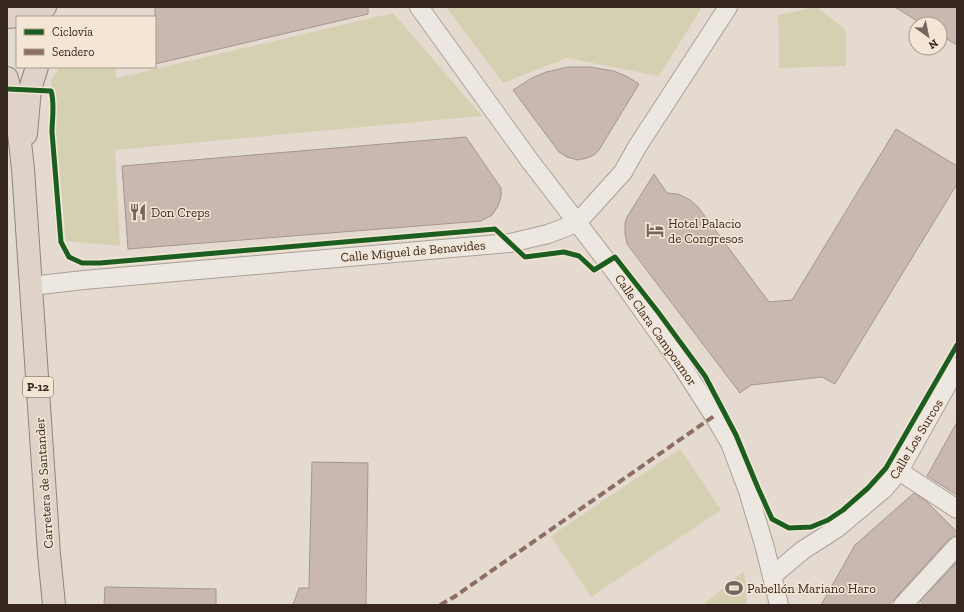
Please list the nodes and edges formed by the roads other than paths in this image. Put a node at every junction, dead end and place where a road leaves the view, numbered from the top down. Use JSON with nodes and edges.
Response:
{"nodes":[{"id":1,"x":45,"y":7,"type":"edge"},
{"id":2,"x":419,"y":7,"type":"edge"},
{"id":3,"x":728,"y":7,"type":"edge"},
{"id":4,"x":22,"y":16,"type":"edge"},
{"id":5,"x":37,"y":68,"type":"edge"},
{"id":6,"x":7,"y":78,"type":"edge"},
{"id":7,"x":23,"y":169,"type":"junction"},
{"id":8,"x":577,"y":223,"type":"junction"},
{"id":9,"x":31,"y":286,"type":"junction"},
{"id":10,"x":957,"y":367,"type":"edge"},
{"id":11,"x":899,"y":470,"type":"junction"},
{"id":12,"x":957,"y":509,"type":"edge"},
{"id":13,"x":957,"y":546,"type":"edge"},
{"id":14,"x":772,"y":576,"type":"junction"},
{"id":15,"x":54,"y":605,"type":"edge"},
{"id":16,"x":780,"y":605,"type":"edge"},
{"id":17,"x":902,"y":605,"type":"edge"}],
"edges":[{"from":1,"to":4,"type":"highway"},
{"from":2,"to":8,"type":"street","name":"Calle Clara Campoamor"},
{"from":3,"to":8,"type":"street","name":"Calle Miguel de Benavides"},
{"from":5,"to":7,"type":"highway"},
{"from":6,"to":7,"type":"highway"},
{"from":7,"to":9,"type":"highway","name":"Carretera de Santander","number":"P-12"},
{"from":8,"to":9,"type":"street","name":"Calle Miguel de Benavides"},
{"from":8,"to":14,"type":"street","name":"Calle Clara Campoamor"},
{"from":9,"to":15,"type":"highway","name":"Carretera de Santander","number":"P-12"},
{"from":10,"to":11,"type":"street","name":"Calle Los Surcos"},
{"from":11,"to":12,"type":"street"},
{"from":11,"to":14,"type":"street","name":"Calle Los Surcos"},
{"from":13,"to":17,"type":"street"},
{"from":14,"to":16,"type":"street","name":"Calle Clara Campoamor"}]}
